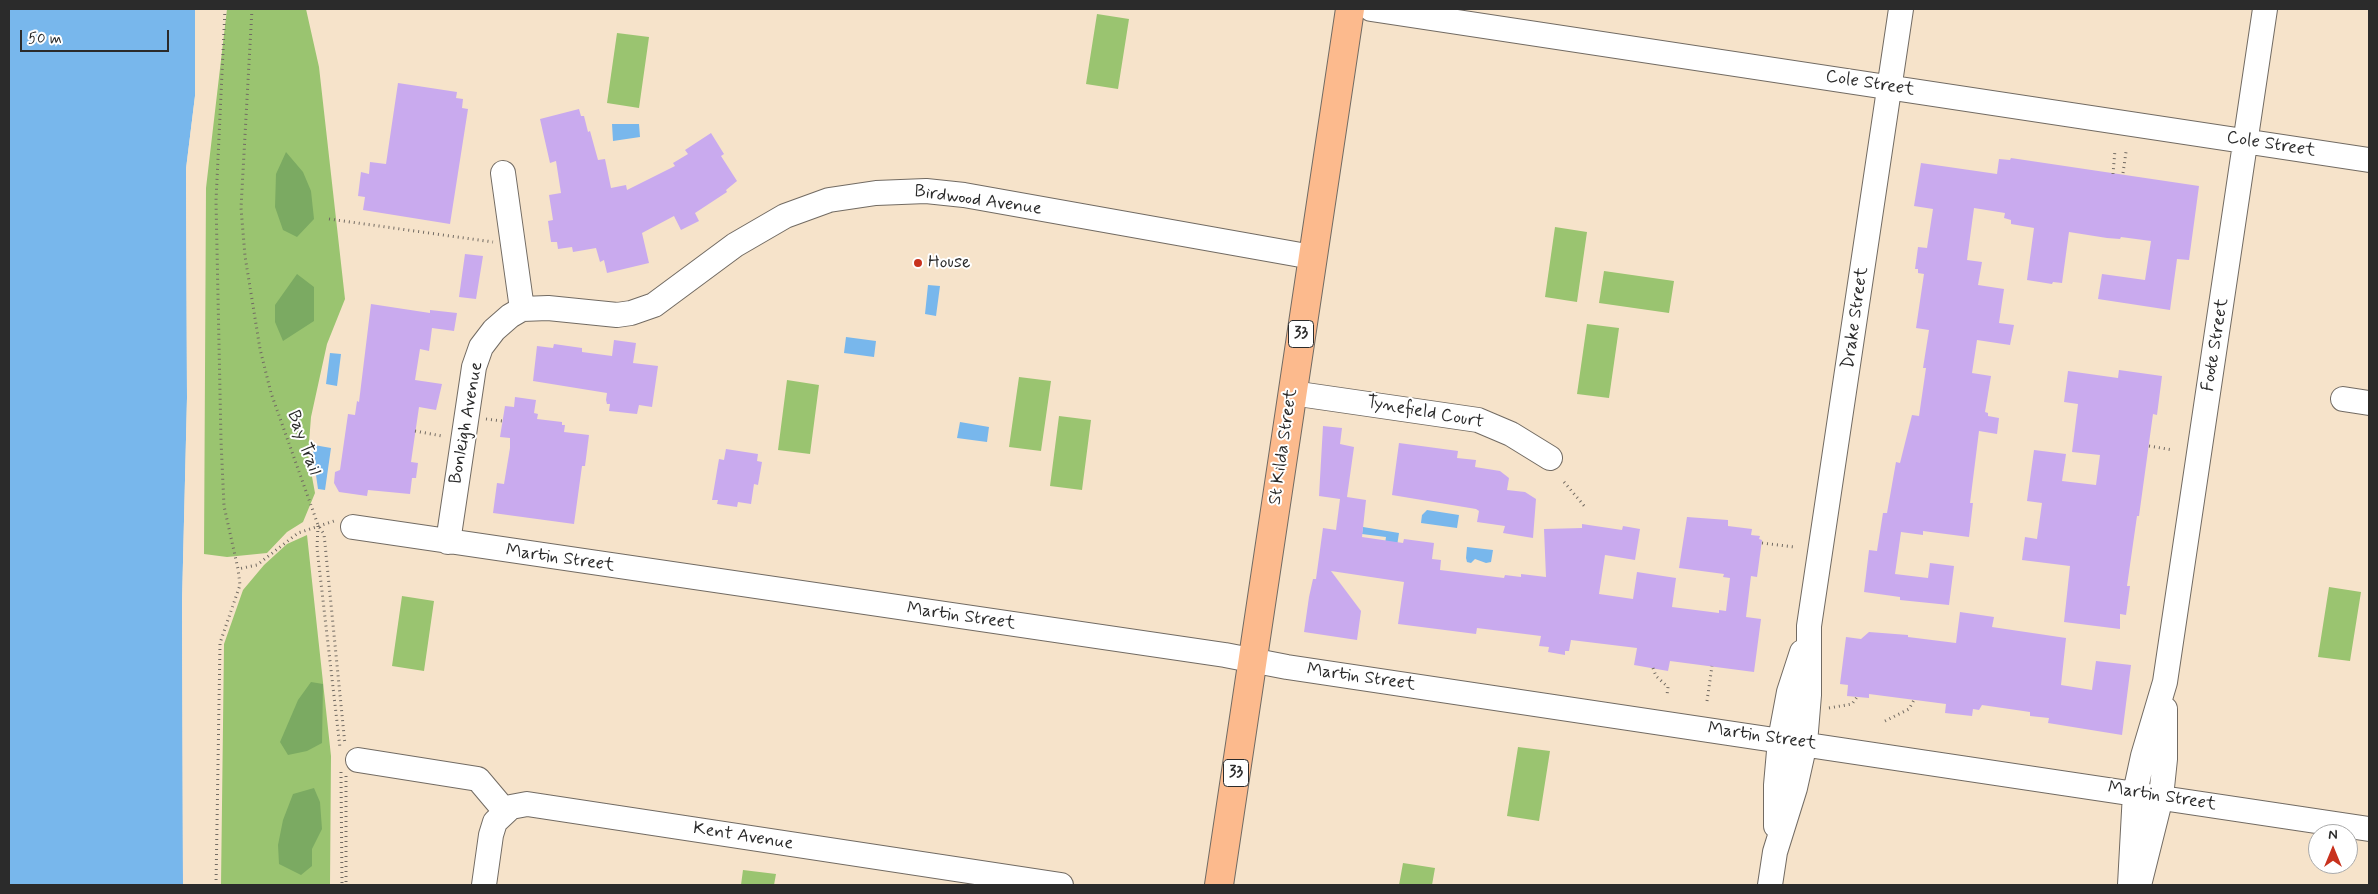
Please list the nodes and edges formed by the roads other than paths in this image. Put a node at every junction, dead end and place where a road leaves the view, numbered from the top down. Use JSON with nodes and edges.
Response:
{"nodes":[{"id":1,"x":1350,"y":9,"type":"edge"},
{"id":2,"x":1371,"y":9,"type":"edge"},
{"id":3,"x":1902,"y":9,"type":"edge"},
{"id":4,"x":2265,"y":9,"type":"edge"},
{"id":5,"x":1890,"y":87,"type":"junction"},
{"id":6,"x":2247,"y":141,"type":"junction"},
{"id":7,"x":2369,"y":160,"type":"edge"},
{"id":8,"x":503,"y":173,"type":"dead end"},
{"id":9,"x":1312,"y":257,"type":"junction"},
{"id":10,"x":522,"y":309,"type":"junction"},
{"id":11,"x":1292,"y":393,"type":"junction"},
{"id":12,"x":2343,"y":399,"type":"dead end"},
{"id":13,"x":2369,"y":403,"type":"edge"},
{"id":14,"x":1550,"y":458,"type":"dead end"},
{"id":15,"x":353,"y":527,"type":"dead end"},
{"id":16,"x":448,"y":542,"type":"junction"},
{"id":17,"x":1810,"y":626,"type":"junction"},
{"id":18,"x":1253,"y":660,"type":"junction"},
{"id":19,"x":2165,"y":682,"type":"junction"},
{"id":20,"x":1780,"y":740,"type":"junction"},
{"id":21,"x":1805,"y":743,"type":"junction"},
{"id":22,"x":346,"y":759,"type":"road end"},
{"id":23,"x":2135,"y":793,"type":"junction"},
{"id":24,"x":2161,"y":797,"type":"junction"},
{"id":25,"x":505,"y":810,"type":"junction"},
{"id":26,"x":2369,"y":829,"type":"edge"},
{"id":27,"x":1776,"y":852,"type":"junction"},
{"id":28,"x":484,"y":885,"type":"edge"},
{"id":29,"x":1061,"y":885,"type":"edge"},
{"id":30,"x":1219,"y":885,"type":"edge"},
{"id":31,"x":1770,"y":885,"type":"edge"},
{"id":32,"x":2130,"y":885,"type":"edge"},
{"id":33,"x":2139,"y":885,"type":"edge"}],
"edges":[{"from":1,"to":9,"type":"main road","name":"St Kilda Street","number":"33"},
{"from":2,"to":5,"type":"street","name":"Cole Street"},
{"from":3,"to":5,"type":"street","name":"Drake Street"},
{"from":4,"to":6,"type":"street","name":"Foote Street"},
{"from":5,"to":6,"type":"street","name":"Cole Street"},
{"from":5,"to":17,"type":"street","name":"Drake Street"},
{"from":6,"to":7,"type":"street","name":"Cole Street"},
{"from":6,"to":19,"type":"street","name":"Foote Street"},
{"from":8,"to":10,"type":"street"},
{"from":9,"to":10,"type":"street","name":"Birdwood Avenue"},
{"from":9,"to":11,"type":"main road","name":"St Kilda Street","number":"33"},
{"from":10,"to":16,"type":"street","name":"Bonleigh Avenue"},
{"from":11,"to":14,"type":"street","name":"Tynefield Court"},
{"from":11,"to":18,"type":"main road","name":"St Kilda Street","number":"33"},
{"from":12,"to":13,"type":"street"},
{"from":15,"to":16,"type":"street","name":"Martin Street"},
{"from":16,"to":18,"type":"street","name":"Martin Street"},
{"from":17,"to":20,"type":"street","name":"Drake Street"},
{"from":17,"to":21,"type":"street","name":"Drake Street"},
{"from":18,"to":20,"type":"street","name":"Martin Street"},
{"from":18,"to":30,"type":"main road","name":"St Kilda Street","number":"33"},
{"from":19,"to":23,"type":"street","name":"Foote Street"},
{"from":19,"to":24,"type":"street","name":"Foote Street"},
{"from":20,"to":21,"type":"street","name":"Martin Street"},
{"from":20,"to":27,"type":"street","name":"Drake Street"},
{"from":21,"to":23,"type":"street","name":"Martin Street"},
{"from":21,"to":27,"type":"street","name":"Drake Street"},
{"from":22,"to":25,"type":"street"},
{"from":23,"to":24,"type":"street","name":"Martin Street"},
{"from":23,"to":32,"type":"street","name":"Foote Street"},
{"from":24,"to":26,"type":"street","name":"Martin Street"},
{"from":24,"to":33,"type":"street","name":"Foote Street"},
{"from":25,"to":28,"type":"street"},
{"from":25,"to":29,"type":"street","name":"Kent Avenue"},
{"from":27,"to":31,"type":"street","name":"Drake Street"}]}
